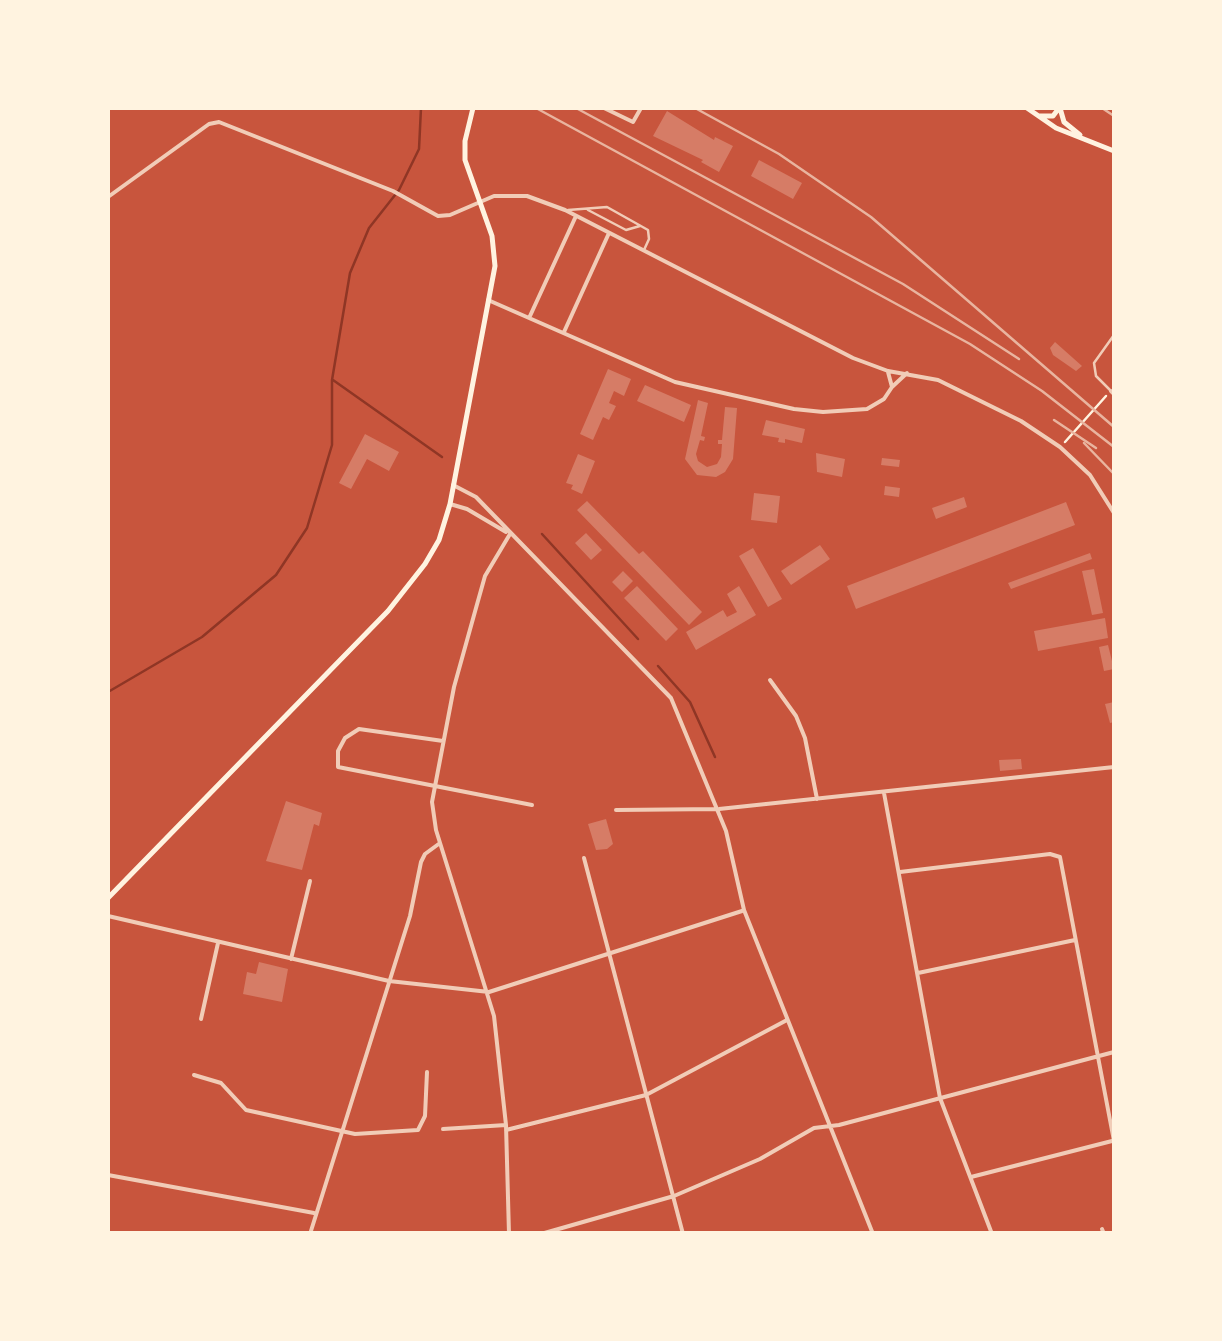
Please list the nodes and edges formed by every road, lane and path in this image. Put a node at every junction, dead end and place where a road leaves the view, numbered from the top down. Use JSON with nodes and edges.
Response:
{"nodes":[{"id":1,"x":472,"y":108,"type":"edge"},
{"id":2,"x":604,"y":108,"type":"edge"},
{"id":3,"x":640,"y":108,"type":"edge"},
{"id":4,"x":1027,"y":108,"type":"edge"},
{"id":5,"x":1060,"y":108,"type":"edge"},
{"id":6,"x":1038,"y":116,"type":"junction"},
{"id":7,"x":1082,"y":137,"type":"junction"},
{"id":8,"x":1114,"y":151,"type":"edge"},
{"id":9,"x":108,"y":197,"type":"edge"},
{"id":10,"x":480,"y":203,"type":"junction"},
{"id":11,"x":586,"y":208,"type":"junction"},
{"id":12,"x":565,"y":210,"type":"junction"},
{"id":13,"x":576,"y":216,"type":"junction"},
{"id":14,"x":641,"y":226,"type":"junction"},
{"id":15,"x":609,"y":233,"type":"junction"},
{"id":16,"x":644,"y":251,"type":"junction"},
{"id":17,"x":488,"y":300,"type":"junction"},
{"id":18,"x":530,"y":317,"type":"junction"},
{"id":19,"x":564,"y":332,"type":"junction"},
{"id":20,"x":1114,"y":335,"type":"edge"},
{"id":21,"x":888,"y":371,"type":"junction"},
{"id":22,"x":907,"y":373,"type":"junction"},
{"id":23,"x":892,"y":387,"type":"junction"},
{"id":24,"x":1113,"y":392,"type":"edge"},
{"id":25,"x":1103,"y":400,"type":"dead end"},
{"id":26,"x":1068,"y":439,"type":"dead end"},
{"id":27,"x":453,"y":485,"type":"junction"},
{"id":28,"x":450,"y":504,"type":"junction"},
{"id":29,"x":1114,"y":513,"type":"edge"},
{"id":30,"x":510,"y":534,"type":"junction"},
{"id":31,"x":770,"y":680,"type":"dead end"},
{"id":32,"x":443,"y":741,"type":"junction"},
{"id":33,"x":1114,"y":767,"type":"edge"},
{"id":34,"x":435,"y":786,"type":"junction"},
{"id":35,"x":884,"y":793,"type":"junction"},
{"id":36,"x":817,"y":799,"type":"junction"},
{"id":37,"x":532,"y":805,"type":"dead end"},
{"id":38,"x":718,"y":809,"type":"junction"},
{"id":39,"x":616,"y":810,"type":"dead end"},
{"id":40,"x":440,"y":843,"type":"junction"},
{"id":41,"x":584,"y":858,"type":"dead end"},
{"id":42,"x":899,"y":872,"type":"junction"},
{"id":43,"x":310,"y":881,"type":"dead end"},
{"id":44,"x":108,"y":898,"type":"edge"},
{"id":45,"x":744,"y":910,"type":"junction"},
{"id":46,"x":108,"y":916,"type":"edge"},
{"id":47,"x":1075,"y":940,"type":"junction"},
{"id":48,"x":218,"y":943,"type":"junction"},
{"id":49,"x":610,"y":953,"type":"junction"},
{"id":50,"x":291,"y":959,"type":"junction"},
{"id":51,"x":917,"y":973,"type":"junction"},
{"id":52,"x":389,"y":981,"type":"junction"},
{"id":53,"x":488,"y":992,"type":"junction"},
{"id":54,"x":201,"y":1019,"type":"dead end"},
{"id":55,"x":787,"y":1020,"type":"junction"},
{"id":56,"x":1114,"y":1052,"type":"edge"},
{"id":57,"x":1098,"y":1056,"type":"junction"},
{"id":58,"x":426,"y":1072,"type":"dead end"},
{"id":59,"x":194,"y":1075,"type":"dead end"},
{"id":60,"x":646,"y":1094,"type":"junction"},
{"id":61,"x":940,"y":1098,"type":"junction"},
{"id":62,"x":830,"y":1124,"type":"junction"},
{"id":63,"x":506,"y":1128,"type":"junction"},
{"id":64,"x":444,"y":1129,"type":"dead end"},
{"id":65,"x":340,"y":1132,"type":"junction"},
{"id":66,"x":1114,"y":1141,"type":"edge"},
{"id":67,"x":108,"y":1176,"type":"edge"},
{"id":68,"x":971,"y":1177,"type":"junction"},
{"id":69,"x":674,"y":1196,"type":"junction"},
{"id":70,"x":316,"y":1213,"type":"junction"},
{"id":71,"x":310,"y":1234,"type":"edge"},
{"id":72,"x":509,"y":1234,"type":"edge"},
{"id":73,"x":541,"y":1234,"type":"edge"},
{"id":74,"x":683,"y":1234,"type":"edge"},
{"id":75,"x":873,"y":1234,"type":"edge"},
{"id":76,"x":992,"y":1234,"type":"edge"}],
"edges":[{"from":1,"to":10,"type":"main road"},
{"from":2,"to":3,"type":"street"},
{"from":4,"to":6,"type":"main road"},
{"from":5,"to":6,"type":"main road"},
{"from":5,"to":7,"type":"main road"},
{"from":6,"to":7,"type":"main road"},
{"from":7,"to":8,"type":"main road"},
{"from":9,"to":10,"type":"street"},
{"from":10,"to":12,"type":"street"},
{"from":10,"to":17,"type":"main road"},
{"from":11,"to":12,"type":"lane"},
{"from":11,"to":14,"type":"lane"},
{"from":11,"to":14,"type":"lane"},
{"from":12,"to":13,"type":"street"},
{"from":13,"to":15,"type":"street"},
{"from":13,"to":18,"type":"street"},
{"from":14,"to":16,"type":"lane"},
{"from":15,"to":16,"type":"street"},
{"from":15,"to":19,"type":"street"},
{"from":16,"to":21,"type":"street"},
{"from":17,"to":18,"type":"street"},
{"from":17,"to":27,"type":"main road"},
{"from":18,"to":19,"type":"street"},
{"from":19,"to":23,"type":"street"},
{"from":20,"to":24,"type":"lane"},
{"from":21,"to":22,"type":"street"},
{"from":21,"to":23,"type":"street"},
{"from":22,"to":23,"type":"street"},
{"from":22,"to":29,"type":"street"},
{"from":25,"to":26,"type":"path"},
{"from":27,"to":28,"type":"main road"},
{"from":27,"to":30,"type":"street"},
{"from":28,"to":30,"type":"street"},
{"from":28,"to":44,"type":"main road"},
{"from":30,"to":32,"type":"street"},
{"from":30,"to":38,"type":"street"},
{"from":31,"to":36,"type":"street"},
{"from":32,"to":34,"type":"street"},
{"from":32,"to":34,"type":"street"},
{"from":33,"to":35,"type":"street"},
{"from":34,"to":37,"type":"street"},
{"from":34,"to":40,"type":"street"},
{"from":35,"to":36,"type":"street"},
{"from":35,"to":42,"type":"street"},
{"from":36,"to":38,"type":"street"},
{"from":38,"to":39,"type":"street"},
{"from":38,"to":45,"type":"street"},
{"from":40,"to":52,"type":"street"},
{"from":40,"to":53,"type":"street"},
{"from":41,"to":49,"type":"street"},
{"from":42,"to":47,"type":"street"},
{"from":42,"to":51,"type":"street"},
{"from":43,"to":50,"type":"street"},
{"from":45,"to":49,"type":"street"},
{"from":45,"to":55,"type":"street"},
{"from":46,"to":48,"type":"street"},
{"from":47,"to":51,"type":"street"},
{"from":47,"to":57,"type":"street"},
{"from":48,"to":50,"type":"street"},
{"from":48,"to":54,"type":"street"},
{"from":49,"to":53,"type":"street"},
{"from":49,"to":60,"type":"street"},
{"from":50,"to":52,"type":"street"},
{"from":51,"to":61,"type":"street"},
{"from":52,"to":53,"type":"street"},
{"from":52,"to":65,"type":"street"},
{"from":53,"to":63,"type":"street"},
{"from":55,"to":60,"type":"street"},
{"from":55,"to":62,"type":"street"},
{"from":56,"to":57,"type":"street"},
{"from":57,"to":61,"type":"street"},
{"from":57,"to":66,"type":"street"},
{"from":58,"to":65,"type":"street"},
{"from":59,"to":65,"type":"street"},
{"from":60,"to":63,"type":"street"},
{"from":60,"to":69,"type":"street"},
{"from":61,"to":62,"type":"street"},
{"from":61,"to":68,"type":"street"},
{"from":62,"to":69,"type":"street"},
{"from":62,"to":75,"type":"street"},
{"from":63,"to":64,"type":"street"},
{"from":63,"to":72,"type":"street"},
{"from":65,"to":70,"type":"street"},
{"from":66,"to":68,"type":"street"},
{"from":67,"to":70,"type":"street"},
{"from":68,"to":76,"type":"street"},
{"from":69,"to":73,"type":"street"},
{"from":69,"to":74,"type":"street"},
{"from":70,"to":71,"type":"street"}]}
